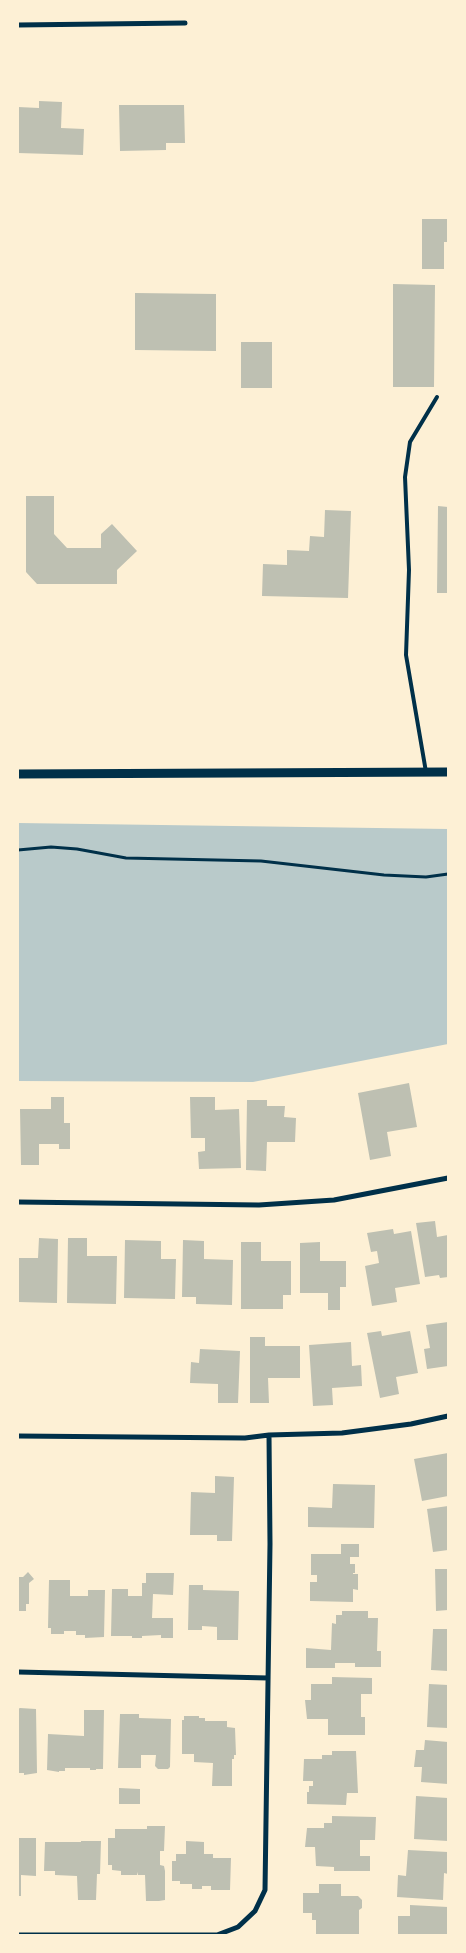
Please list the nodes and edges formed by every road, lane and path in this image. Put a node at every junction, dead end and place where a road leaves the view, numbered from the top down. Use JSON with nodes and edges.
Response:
{"nodes":[{"id":1,"x":185,"y":23,"type":"dead end"},
{"id":2,"x":18,"y":25,"type":"edge"},
{"id":3,"x":437,"y":398,"type":"dead end"},
{"id":4,"x":426,"y":772,"type":"junction"},
{"id":5,"x":448,"y":772,"type":"edge"},
{"id":6,"x":18,"y":774,"type":"edge"},
{"id":7,"x":18,"y":850,"type":"edge"},
{"id":8,"x":448,"y":874,"type":"edge"},
{"id":9,"x":448,"y":1178,"type":"edge"},
{"id":10,"x":18,"y":1202,"type":"edge"},
{"id":11,"x":448,"y":1416,"type":"edge"},
{"id":12,"x":269,"y":1435,"type":"junction"},
{"id":13,"x":18,"y":1436,"type":"edge"},
{"id":14,"x":18,"y":1672,"type":"edge"},
{"id":15,"x":268,"y":1678,"type":"junction"},
{"id":16,"x":18,"y":1935,"type":"edge"}],
"edges":[{"from":1,"to":2,"type":"street"},
{"from":3,"to":4,"type":"lane"},
{"from":4,"to":5,"type":"street"},
{"from":4,"to":6,"type":"street"},
{"from":7,"to":8,"type":"path"},
{"from":9,"to":10,"type":"street"},
{"from":11,"to":12,"type":"street"},
{"from":12,"to":13,"type":"street"},
{"from":12,"to":15,"type":"street"},
{"from":14,"to":15,"type":"street"},
{"from":15,"to":16,"type":"street"}]}
